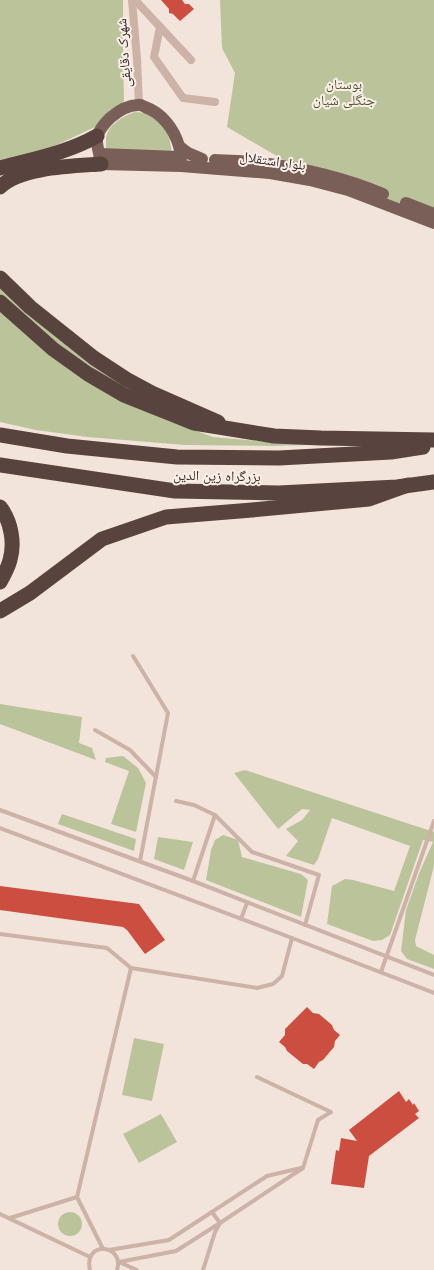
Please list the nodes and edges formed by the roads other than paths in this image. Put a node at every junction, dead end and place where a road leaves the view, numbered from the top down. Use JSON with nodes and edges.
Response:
{"nodes":[{"id":1,"x":134,"y":0,"type":"edge"},
{"id":2,"x":160,"y":27,"type":"junction"},
{"id":3,"x":191,"y":60,"type":"dead end"},
{"id":4,"x":215,"y":102,"type":"dead end"},
{"id":5,"x":139,"y":104,"type":"junction"},
{"id":6,"x":97,"y":136,"type":"junction"},
{"id":7,"x":62,"y":152,"type":"junction"},
{"id":8,"x":181,"y":157,"type":"junction"},
{"id":9,"x":100,"y":159,"type":"junction"},
{"id":10,"x":0,"y":168,"type":"edge"},
{"id":11,"x":0,"y":187,"type":"edge"},
{"id":12,"x":434,"y":214,"type":"edge"},
{"id":13,"x":434,"y":223,"type":"edge"},
{"id":14,"x":0,"y":278,"type":"edge"},
{"id":15,"x":0,"y":302,"type":"edge"},
{"id":16,"x":235,"y":430,"type":"junction"},
{"id":17,"x":0,"y":436,"type":"edge"},
{"id":18,"x":434,"y":440,"type":"edge"},
{"id":19,"x":434,"y":446,"type":"edge"},
{"id":20,"x":0,"y":465,"type":"edge"},
{"id":21,"x":434,"y":482,"type":"edge"},
{"id":22,"x":408,"y":486,"type":"junction"},
{"id":23,"x":0,"y":507,"type":"edge"},
{"id":24,"x":0,"y":582,"type":"edge"},
{"id":25,"x":0,"y":611,"type":"edge"},
{"id":26,"x":133,"y":656,"type":"dead end"},
{"id":27,"x":95,"y":730,"type":"dead end"},
{"id":28,"x":156,"y":777,"type":"junction"},
{"id":29,"x":176,"y":801,"type":"dead end"},
{"id":30,"x":0,"y":810,"type":"edge"},
{"id":31,"x":215,"y":816,"type":"junction"},
{"id":32,"x":434,"y":821,"type":"edge"},
{"id":33,"x":0,"y":828,"type":"edge"},
{"id":34,"x":140,"y":861,"type":"junction"},
{"id":35,"x":193,"y":881,"type":"junction"},
{"id":36,"x":247,"y":903,"type":"junction"},
{"id":37,"x":241,"y":919,"type":"junction"},
{"id":38,"x":305,"y":925,"type":"junction"},
{"id":39,"x":0,"y":934,"type":"edge"},
{"id":40,"x":292,"y":938,"type":"junction"},
{"id":41,"x":387,"y":958,"type":"junction"},
{"id":42,"x":131,"y":968,"type":"junction"},
{"id":43,"x":381,"y":972,"type":"junction"},
{"id":44,"x":434,"y":976,"type":"edge"},
{"id":45,"x":434,"y":994,"type":"edge"},
{"id":46,"x":257,"y":1077,"type":"dead end"},
{"id":47,"x":303,"y":1168,"type":"junction"},
{"id":48,"x":77,"y":1197,"type":"junction"},
{"id":49,"x":212,"y":1212,"type":"junction"},
{"id":50,"x":0,"y":1214,"type":"edge"},
{"id":51,"x":10,"y":1218,"type":"junction"},
{"id":52,"x":220,"y":1223,"type":"junction"},
{"id":53,"x":106,"y":1250,"type":"junction"},
{"id":54,"x":90,"y":1257,"type":"junction"},
{"id":55,"x":119,"y":1262,"type":"junction"},
{"id":56,"x":90,"y":1270,"type":"edge"},
{"id":57,"x":117,"y":1270,"type":"edge"},
{"id":58,"x":137,"y":1270,"type":"edge"},
{"id":59,"x":203,"y":1270,"type":"edge"}],
"edges":[{"from":1,"to":2,"type":"street"},
{"from":1,"to":5,"type":"street","name":"شهرک دقایقی"},
{"from":2,"to":3,"type":"street"},
{"from":2,"to":4,"type":"street"},
{"from":5,"to":6,"type":"main road"},
{"from":5,"to":8,"type":"main road"},
{"from":6,"to":7,"type":"highway"},
{"from":6,"to":9,"type":"main road"},
{"from":7,"to":9,"type":"highway"},
{"from":7,"to":10,"type":"highway"},
{"from":8,"to":9,"type":"main road","name":"بلوار استقلال"},
{"from":8,"to":12,"type":"main road","name":"بلوار استقلال"},
{"from":8,"to":13,"type":"main road","name":"بلوار استقلال"},
{"from":9,"to":11,"type":"highway"},
{"from":14,"to":16,"type":"highway"},
{"from":15,"to":16,"type":"highway"},
{"from":16,"to":18,"type":"highway"},
{"from":17,"to":19,"type":"highway","name":"بزرگراه زین الدین"},
{"from":20,"to":22,"type":"highway","name":"بزرگراه زین الدین"},
{"from":21,"to":22,"type":"highway","name":"بزرگراه زین الدین"},
{"from":22,"to":25,"type":"highway"},
{"from":23,"to":24,"type":"highway"},
{"from":26,"to":28,"type":"lane"},
{"from":27,"to":28,"type":"lane"},
{"from":28,"to":34,"type":"lane"},
{"from":29,"to":31,"type":"lane"},
{"from":30,"to":34,"type":"lane"},
{"from":31,"to":35,"type":"lane"},
{"from":31,"to":38,"type":"lane"},
{"from":32,"to":41,"type":"lane"},
{"from":33,"to":37,"type":"lane"},
{"from":34,"to":35,"type":"lane"},
{"from":35,"to":36,"type":"lane"},
{"from":36,"to":37,"type":"lane"},
{"from":36,"to":38,"type":"lane"},
{"from":37,"to":40,"type":"lane"},
{"from":38,"to":41,"type":"lane"},
{"from":39,"to":42,"type":"lane"},
{"from":40,"to":42,"type":"lane"},
{"from":40,"to":43,"type":"lane"},
{"from":41,"to":43,"type":"lane"},
{"from":41,"to":44,"type":"lane"},
{"from":42,"to":48,"type":"lane"},
{"from":43,"to":45,"type":"lane"},
{"from":46,"to":47,"type":"lane"},
{"from":47,"to":49,"type":"lane"},
{"from":47,"to":52,"type":"lane"},
{"from":48,"to":51,"type":"lane"},
{"from":48,"to":53,"type":"lane"},
{"from":49,"to":52,"type":"lane"},
{"from":49,"to":53,"type":"lane"},
{"from":50,"to":51,"type":"lane"},
{"from":51,"to":54,"type":"lane"},
{"from":52,"to":55,"type":"lane"},
{"from":52,"to":59,"type":"lane"},
{"from":53,"to":54,"type":"lane"},
{"from":53,"to":55,"type":"lane"},
{"from":54,"to":56,"type":"lane"},
{"from":55,"to":57,"type":"lane"},
{"from":55,"to":58,"type":"lane"}]}
